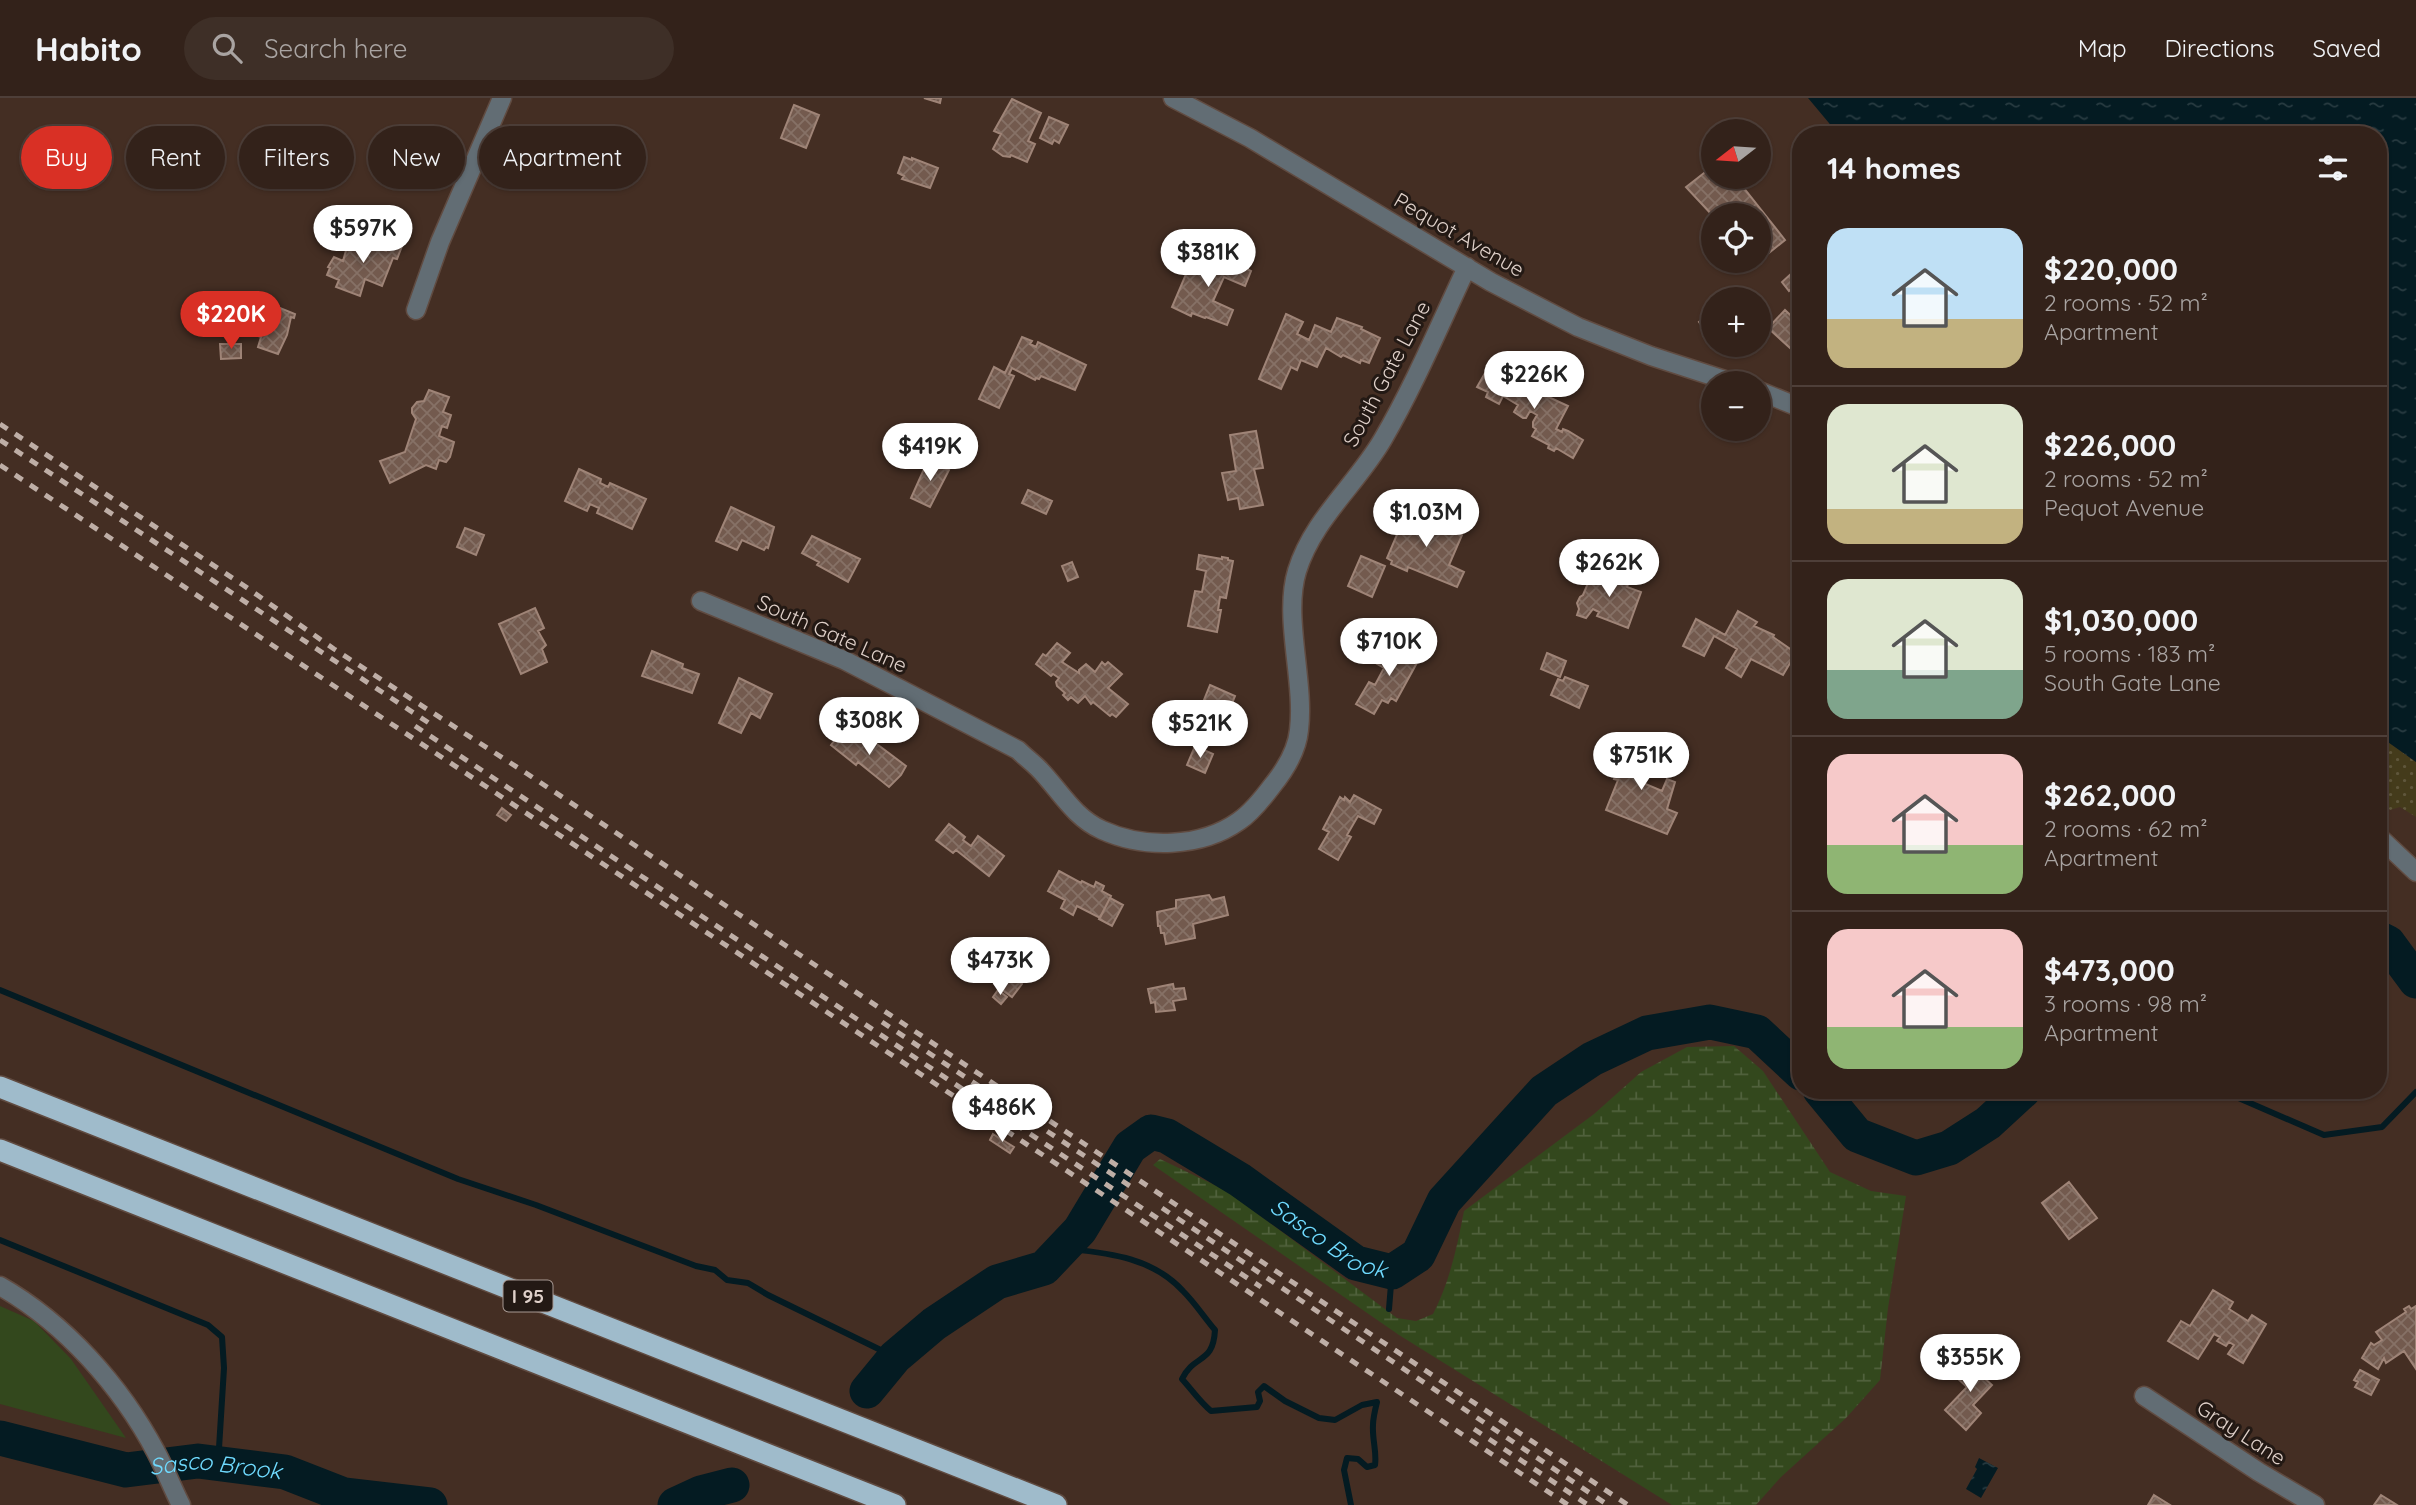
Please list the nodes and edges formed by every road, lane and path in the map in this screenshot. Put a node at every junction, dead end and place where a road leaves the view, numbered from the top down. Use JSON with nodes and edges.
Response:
{"nodes":[{"id":1,"x":502,"y":98,"type":"edge"},
{"id":2,"x":1173,"y":98,"type":"edge"},
{"id":3,"x":1467,"y":267,"type":"junction"},
{"id":4,"x":415,"y":310,"type":"dead end"},
{"id":5,"x":1701,"y":372,"type":"edge"},
{"id":6,"x":1771,"y":396,"type":"edge"},
{"id":7,"x":1792,"y":404,"type":"edge"},
{"id":8,"x":701,"y":601,"type":"dead end"},
{"id":9,"x":2387,"y":845,"type":"edge"},
{"id":10,"x":2416,"y":872,"type":"edge"},
{"id":11,"x":0,"y":1087,"type":"edge"},
{"id":12,"x":0,"y":1150,"type":"edge"},
{"id":13,"x":0,"y":1286,"type":"edge"},
{"id":14,"x":2144,"y":1396,"type":"dead end"},
{"id":15,"x":178,"y":1498,"type":"edge"},
{"id":16,"x":895,"y":1505,"type":"edge"},
{"id":17,"x":1056,"y":1505,"type":"edge"},
{"id":18,"x":2315,"y":1505,"type":"edge"}],
"edges":[{"from":1,"to":4,"type":"street"},
{"from":2,"to":3,"type":"street","name":"Pequot Avenue"},
{"from":3,"to":5,"type":"street","name":"Pequot Avenue"},
{"from":3,"to":8,"type":"street","name":"South Gate Lane"},
{"from":6,"to":7,"type":"street"},
{"from":9,"to":10,"type":"street"},
{"from":11,"to":17,"type":"highway","number":"I 95"},
{"from":12,"to":16,"type":"highway"},
{"from":13,"to":15,"type":"street"},
{"from":14,"to":18,"type":"street","name":"Gray Lane"}]}
